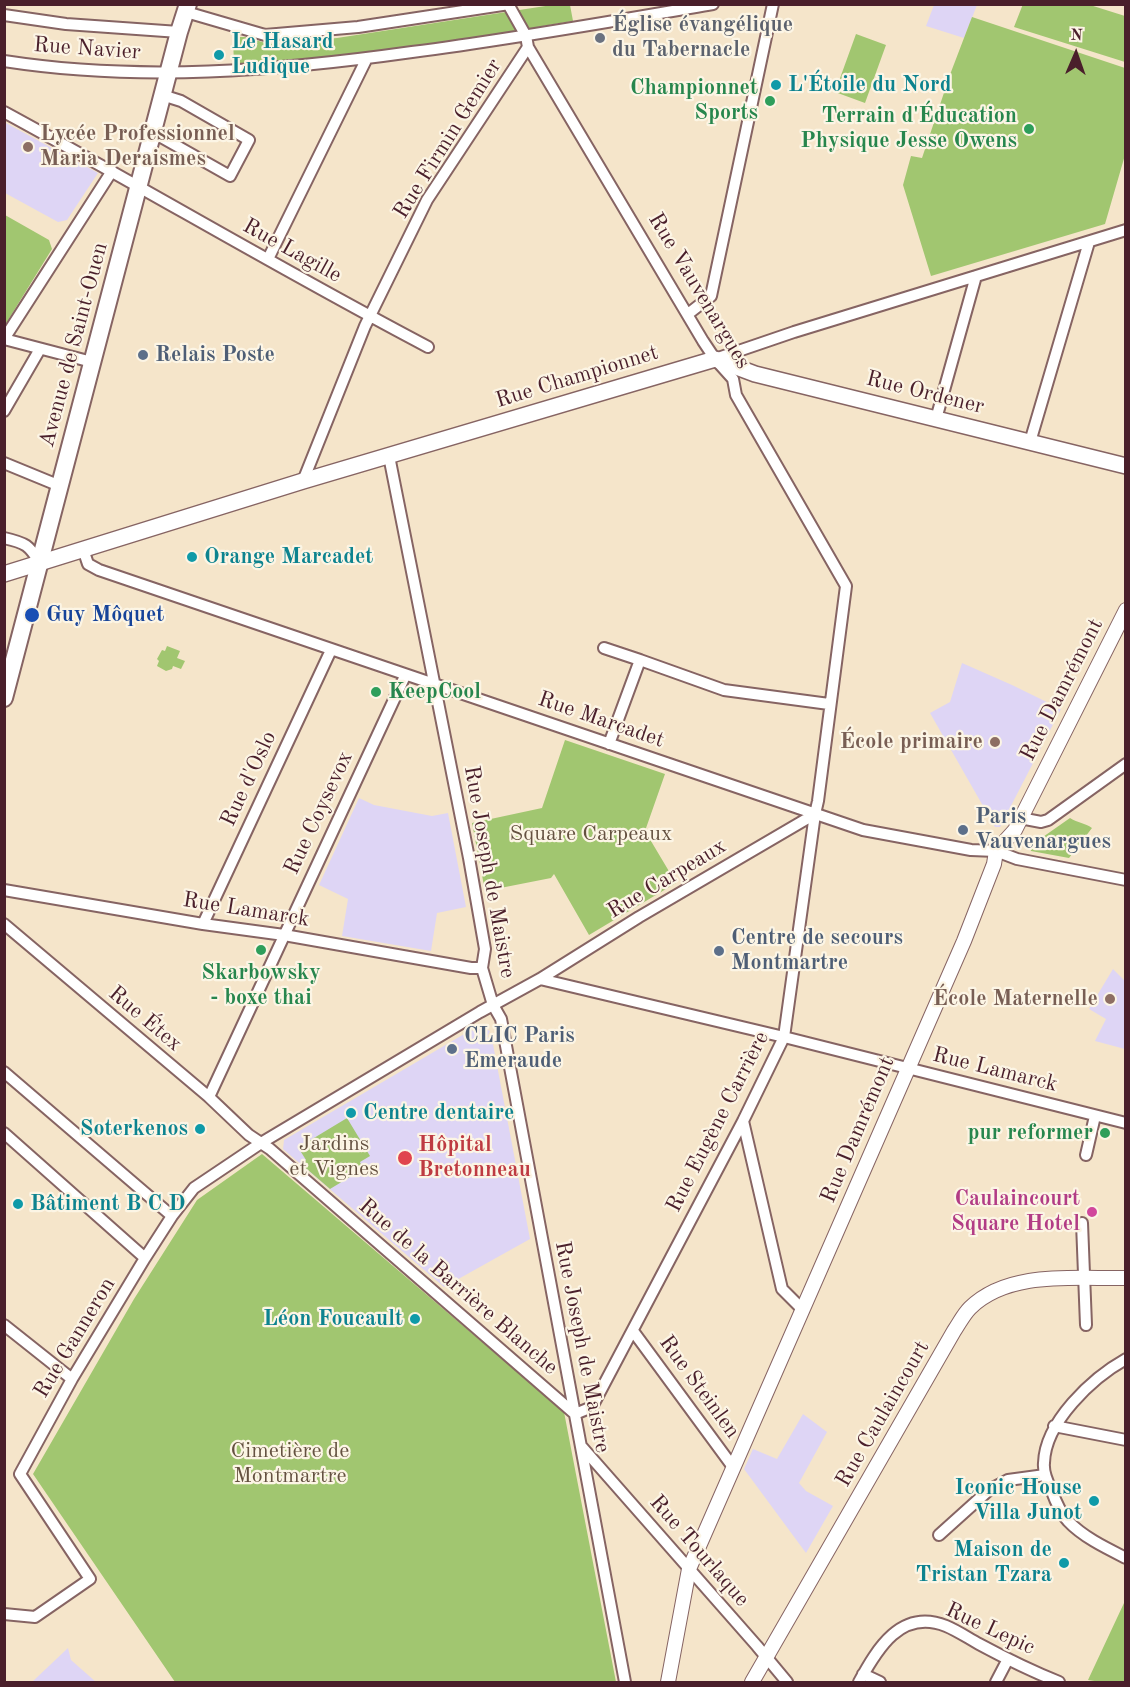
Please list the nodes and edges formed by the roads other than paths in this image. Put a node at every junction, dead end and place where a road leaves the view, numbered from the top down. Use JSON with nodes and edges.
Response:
{"nodes":[{"id":1,"x":509,"y":4,"type":"edge"},
{"id":2,"x":713,"y":4,"type":"edge"},
{"id":3,"x":773,"y":4,"type":"edge"},
{"id":4,"x":187,"y":8,"type":"edge"},
{"id":5,"x":4,"y":15,"type":"edge"},
{"id":6,"x":178,"y":32,"type":"junction"},
{"id":7,"x":527,"y":42,"type":"junction"},
{"id":8,"x":367,"y":58,"type":"junction"},
{"id":9,"x":4,"y":61,"type":"edge"},
{"id":10,"x":168,"y":73,"type":"junction"},
{"id":11,"x":162,"y":94,"type":"junction"},
{"id":12,"x":4,"y":112,"type":"edge"},
{"id":13,"x":152,"y":134,"type":"junction"},
{"id":14,"x":112,"y":171,"type":"junction"},
{"id":15,"x":138,"y":186,"type":"junction"},
{"id":16,"x":1125,"y":231,"type":"edge"},
{"id":17,"x":1089,"y":242,"type":"junction"},
{"id":18,"x":268,"y":259,"type":"junction"},
{"id":19,"x":976,"y":276,"type":"junction"},
{"id":20,"x":688,"y":314,"type":"junction"},
{"id":21,"x":369,"y":316,"type":"junction"},
{"id":22,"x":4,"y":339,"type":"edge"},
{"id":23,"x":428,"y":347,"type":"dead end"},
{"id":24,"x":40,"y":349,"type":"junction"},
{"id":25,"x":715,"y":359,"type":"junction"},
{"id":26,"x":92,"y":363,"type":"junction"},
{"id":27,"x":4,"y":411,"type":"edge"},
{"id":28,"x":936,"y":419,"type":"junction"},
{"id":29,"x":1030,"y":442,"type":"junction"},
{"id":30,"x":389,"y":456,"type":"junction"},
{"id":31,"x":4,"y":463,"type":"edge"},
{"id":32,"x":1125,"y":466,"type":"edge"},
{"id":33,"x":303,"y":481,"type":"junction"},
{"id":34,"x":60,"y":486,"type":"junction"},
{"id":35,"x":4,"y":538,"type":"edge"},
{"id":36,"x":84,"y":549,"type":"junction"},
{"id":37,"x":40,"y":564,"type":"junction"},
{"id":38,"x":4,"y":574,"type":"edge"},
{"id":39,"x":844,"y":602,"type":"joint"},
{"id":40,"x":1125,"y":610,"type":"edge"},
{"id":41,"x":604,"y":648,"type":"dead end"},
{"id":42,"x":331,"y":650,"type":"junction"},
{"id":43,"x":640,"y":660,"type":"junction"},
{"id":44,"x":405,"y":676,"type":"junction"},
{"id":45,"x":435,"y":684,"type":"junction"},
{"id":46,"x":4,"y":698,"type":"edge"},
{"id":47,"x":830,"y":704,"type":"junction"},
{"id":48,"x":609,"y":744,"type":"junction"},
{"id":49,"x":1125,"y":764,"type":"edge"},
{"id":50,"x":815,"y":814,"type":"junction"},
{"id":51,"x":1020,"y":818,"type":"junction"},
{"id":52,"x":996,"y":851,"type":"junction"},
{"id":53,"x":1125,"y":880,"type":"edge"},
{"id":54,"x":4,"y":890,"type":"edge"},
{"id":55,"x":4,"y":924,"type":"edge"},
{"id":56,"x":203,"y":924,"type":"junction"},
{"id":57,"x":284,"y":935,"type":"junction"},
{"id":58,"x":482,"y":968,"type":"junction"},
{"id":59,"x":540,"y":979,"type":"junction"},
{"id":60,"x":493,"y":1005,"type":"junction"},
{"id":61,"x":784,"y":1037,"type":"junction"},
{"id":62,"x":907,"y":1069,"type":"junction"},
{"id":63,"x":4,"y":1072,"type":"edge"},
{"id":64,"x":209,"y":1097,"type":"junction"},
{"id":65,"x":1095,"y":1116,"type":"junction"},
{"id":66,"x":743,"y":1121,"type":"junction"},
{"id":67,"x":1125,"y":1123,"type":"edge"},
{"id":68,"x":4,"y":1133,"type":"edge"},
{"id":69,"x":261,"y":1143,"type":"junction"},
{"id":70,"x":1086,"y":1155,"type":"dead end"},
{"id":71,"x":172,"y":1216,"type":"junction"},
{"id":72,"x":1082,"y":1223,"type":"dead end"},
{"id":73,"x":145,"y":1258,"type":"junction"},
{"id":74,"x":1125,"y":1278,"type":"edge"},
{"id":75,"x":1084,"y":1279,"type":"junction"},
{"id":76,"x":803,"y":1310,"type":"junction"},
{"id":77,"x":4,"y":1324,"type":"edge"},
{"id":78,"x":1086,"y":1325,"type":"dead end"},
{"id":79,"x":633,"y":1331,"type":"junction"},
{"id":80,"x":1125,"y":1359,"type":"edge"},
{"id":81,"x":72,"y":1379,"type":"junction"},
{"id":82,"x":575,"y":1414,"type":"junction"},
{"id":83,"x":1054,"y":1426,"type":"junction"},
{"id":84,"x":1125,"y":1440,"type":"edge"},
{"id":85,"x":581,"y":1446,"type":"junction"},
{"id":86,"x":733,"y":1467,"type":"junction"},
{"id":87,"x":1045,"y":1475,"type":"junction"},
{"id":88,"x":939,"y":1535,"type":"dead end"},
{"id":89,"x":1125,"y":1558,"type":"edge"},
{"id":90,"x":689,"y":1569,"type":"junction"},
{"id":91,"x":4,"y":1614,"type":"edge"},
{"id":92,"x":767,"y":1659,"type":"junction"},
{"id":93,"x":1008,"y":1659,"type":"junction"},
{"id":94,"x":861,"y":1678,"type":"edge"},
{"id":95,"x":625,"y":1683,"type":"edge"},
{"id":96,"x":668,"y":1683,"type":"edge"},
{"id":97,"x":752,"y":1683,"type":"edge"},
{"id":98,"x":786,"y":1683,"type":"edge"},
{"id":99,"x":880,"y":1683,"type":"edge"},
{"id":100,"x":996,"y":1683,"type":"edge"},
{"id":101,"x":1059,"y":1683,"type":"edge"}],
"edges":[{"from":1,"to":4,"type":"street"},
{"from":1,"to":7,"type":"street","name":"Rue Vauvenargues"},
{"from":2,"to":7,"type":"street","name":"Rue Navier"},
{"from":3,"to":20,"type":"street"},
{"from":4,"to":6,"type":"main road","name":"Avenue de Saint-Ouen"},
{"from":5,"to":6,"type":"street"},
{"from":6,"to":10,"type":"main road","name":"Avenue de Saint-Ouen"},
{"from":7,"to":8,"type":"street","name":"Rue Navier"},
{"from":7,"to":20,"type":"street","name":"Rue Vauvenargues"},
{"from":7,"to":21,"type":"street","name":"Rue Firmin Gemier"},
{"from":8,"to":10,"type":"street","name":"Rue Navier"},
{"from":8,"to":18,"type":"street"},
{"from":9,"to":10,"type":"street","name":"Rue Navier"},
{"from":10,"to":11,"type":"main road","name":"Avenue de Saint-Ouen"},
{"from":11,"to":13,"type":"main road","name":"Avenue de Saint-Ouen"},
{"from":11,"to":13,"type":"street"},
{"from":12,"to":14,"type":"street","name":"Rue Lagille"},
{"from":13,"to":15,"type":"main road","name":"Avenue de Saint-Ouen"},
{"from":14,"to":15,"type":"street","name":"Rue Lagille"},
{"from":14,"to":22,"type":"street"},
{"from":15,"to":18,"type":"street","name":"Rue Lagille"},
{"from":15,"to":26,"type":"main road","name":"Avenue de Saint-Ouen"},
{"from":16,"to":17,"type":"street","name":"Rue Championnet"},
{"from":17,"to":19,"type":"street","name":"Rue Championnet"},
{"from":17,"to":29,"type":"street"},
{"from":18,"to":21,"type":"street","name":"Rue Lagille"},
{"from":19,"to":25,"type":"street","name":"Rue Championnet"},
{"from":19,"to":28,"type":"street"},
{"from":20,"to":25,"type":"street","name":"Rue Vauvenargues"},
{"from":21,"to":23,"type":"street","name":"Rue Lagille"},
{"from":21,"to":33,"type":"street","name":"Rue Firmin Gemier"},
{"from":22,"to":24,"type":"street"},
{"from":24,"to":26,"type":"street"},
{"from":24,"to":27,"type":"street"},
{"from":25,"to":28,"type":"main road","name":"Rue Ordener"},
{"from":25,"to":30,"type":"main road","name":"Rue Championnet"},
{"from":25,"to":39,"type":"street","name":"Rue Vauvenargues"},
{"from":26,"to":34,"type":"main road","name":"Avenue de Saint-Ouen"},
{"from":28,"to":29,"type":"main road","name":"Rue Ordener"},
{"from":29,"to":32,"type":"main road","name":"Rue Ordener"},
{"from":30,"to":33,"type":"main road","name":"Rue Championnet"},
{"from":30,"to":45,"type":"street","name":"Rue Joseph de Maistre"},
{"from":31,"to":34,"type":"street"},
{"from":33,"to":36,"type":"main road","name":"Rue Championnet"},
{"from":34,"to":37,"type":"main road","name":"Avenue de Saint-Ouen"},
{"from":35,"to":37,"type":"street"},
{"from":36,"to":37,"type":"main road","name":"Rue Championnet"},
{"from":36,"to":42,"type":"street","name":"Rue Marcadet"},
{"from":37,"to":38,"type":"main road","name":"Rue Championnet"},
{"from":37,"to":46,"type":"main road","name":"Avenue de Saint-Ouen"},
{"from":39,"to":47,"type":"street","name":"Rue Eugène Carrière"},
{"from":40,"to":51,"type":"street","name":"Rue Damrémont"},
{"from":41,"to":43,"type":"street"},
{"from":42,"to":44,"type":"street","name":"Rue Marcadet"},
{"from":42,"to":56,"type":"street","name":"Rue d'Oslo"},
{"from":43,"to":47,"type":"street"},
{"from":43,"to":48,"type":"street"},
{"from":44,"to":45,"type":"street","name":"Rue Marcadet"},
{"from":44,"to":57,"type":"street","name":"Rue Coysevox"},
{"from":45,"to":48,"type":"street","name":"Rue Marcadet"},
{"from":45,"to":58,"type":"street","name":"Rue Joseph de Maistre"},
{"from":47,"to":50,"type":"street","name":"Rue Eugène Carrière"},
{"from":48,"to":50,"type":"street","name":"Rue Marcadet"},
{"from":49,"to":51,"type":"street"},
{"from":50,"to":52,"type":"street","name":"Rue Marcadet"},
{"from":50,"to":59,"type":"street","name":"Rue Carpeaux"},
{"from":50,"to":61,"type":"street","name":"Rue Eugène Carrière"},
{"from":51,"to":52,"type":"street","name":"Rue Damrémont"},
{"from":52,"to":53,"type":"street","name":"Rue Marcadet"},
{"from":52,"to":62,"type":"street","name":"Rue Damrémont"},
{"from":54,"to":56,"type":"street","name":"Rue Lamarck"},
{"from":55,"to":64,"type":"street","name":"Rue Étex"},
{"from":56,"to":57,"type":"street","name":"Rue Lamarck"},
{"from":57,"to":58,"type":"street","name":"Rue Lamarck"},
{"from":57,"to":64,"type":"street","name":"Rue Coysevox"},
{"from":58,"to":60,"type":"street","name":"Rue Joseph de Maistre"},
{"from":59,"to":60,"type":"street","name":"Rue Carpeaux"},
{"from":59,"to":61,"type":"street","name":"Rue Lamarck"},
{"from":60,"to":69,"type":"street"},
{"from":60,"to":82,"type":"street","name":"Rue Joseph de Maistre"},
{"from":61,"to":62,"type":"street","name":"Rue Lamarck"},
{"from":61,"to":66,"type":"street","name":"Rue Eugène Carrière"},
{"from":62,"to":65,"type":"street","name":"Rue Lamarck"},
{"from":62,"to":76,"type":"street","name":"Rue Damrémont"},
{"from":63,"to":71,"type":"street"},
{"from":64,"to":69,"type":"street","name":"Rue Étex"},
{"from":65,"to":67,"type":"street","name":"Rue Lamarck"},
{"from":65,"to":70,"type":"street"},
{"from":66,"to":76,"type":"street"},
{"from":66,"to":79,"type":"street","name":"Rue Eugène Carrière"},
{"from":68,"to":73,"type":"street"},
{"from":69,"to":71,"type":"street","name":"Rue Ganneron"},
{"from":69,"to":82,"type":"street","name":"Rue de la Barrière Blanche"},
{"from":71,"to":73,"type":"street","name":"Rue Ganneron"},
{"from":72,"to":75,"type":"street"},
{"from":73,"to":81,"type":"street","name":"Rue Ganneron"},
{"from":74,"to":75,"type":"street","name":"Rue Caulaincourt"},
{"from":75,"to":78,"type":"street"},
{"from":75,"to":92,"type":"street","name":"Rue Caulaincourt"},
{"from":76,"to":86,"type":"street","name":"Rue Damrémont"},
{"from":77,"to":81,"type":"street"},
{"from":79,"to":82,"type":"street","name":"Rue Eugène Carrière"},
{"from":79,"to":86,"type":"street","name":"Rue Steinlen"},
{"from":80,"to":83,"type":"street"},
{"from":81,"to":91,"type":"street","name":"Rue Ganneron"},
{"from":82,"to":85,"type":"street","name":"Rue Joseph de Maistre"},
{"from":83,"to":84,"type":"street"},
{"from":83,"to":87,"type":"street"},
{"from":85,"to":90,"type":"street","name":"Rue Tourlaque"},
{"from":85,"to":95,"type":"street","name":"Rue Joseph de Maistre"},
{"from":86,"to":90,"type":"street","name":"Rue Damrémont"},
{"from":87,"to":88,"type":"street"},
{"from":87,"to":89,"type":"street"},
{"from":90,"to":92,"type":"street","name":"Rue Tourlaque"},
{"from":90,"to":96,"type":"street","name":"Rue Damrémont"},
{"from":92,"to":97,"type":"street","name":"Rue Caulaincourt"},
{"from":92,"to":98,"type":"street","name":"Rue Tourlaque"},
{"from":93,"to":94,"type":"street","name":"Rue Lepic"},
{"from":93,"to":100,"type":"street"},
{"from":93,"to":101,"type":"street","name":"Rue Lepic"},
{"from":94,"to":99,"type":"street"}]}
